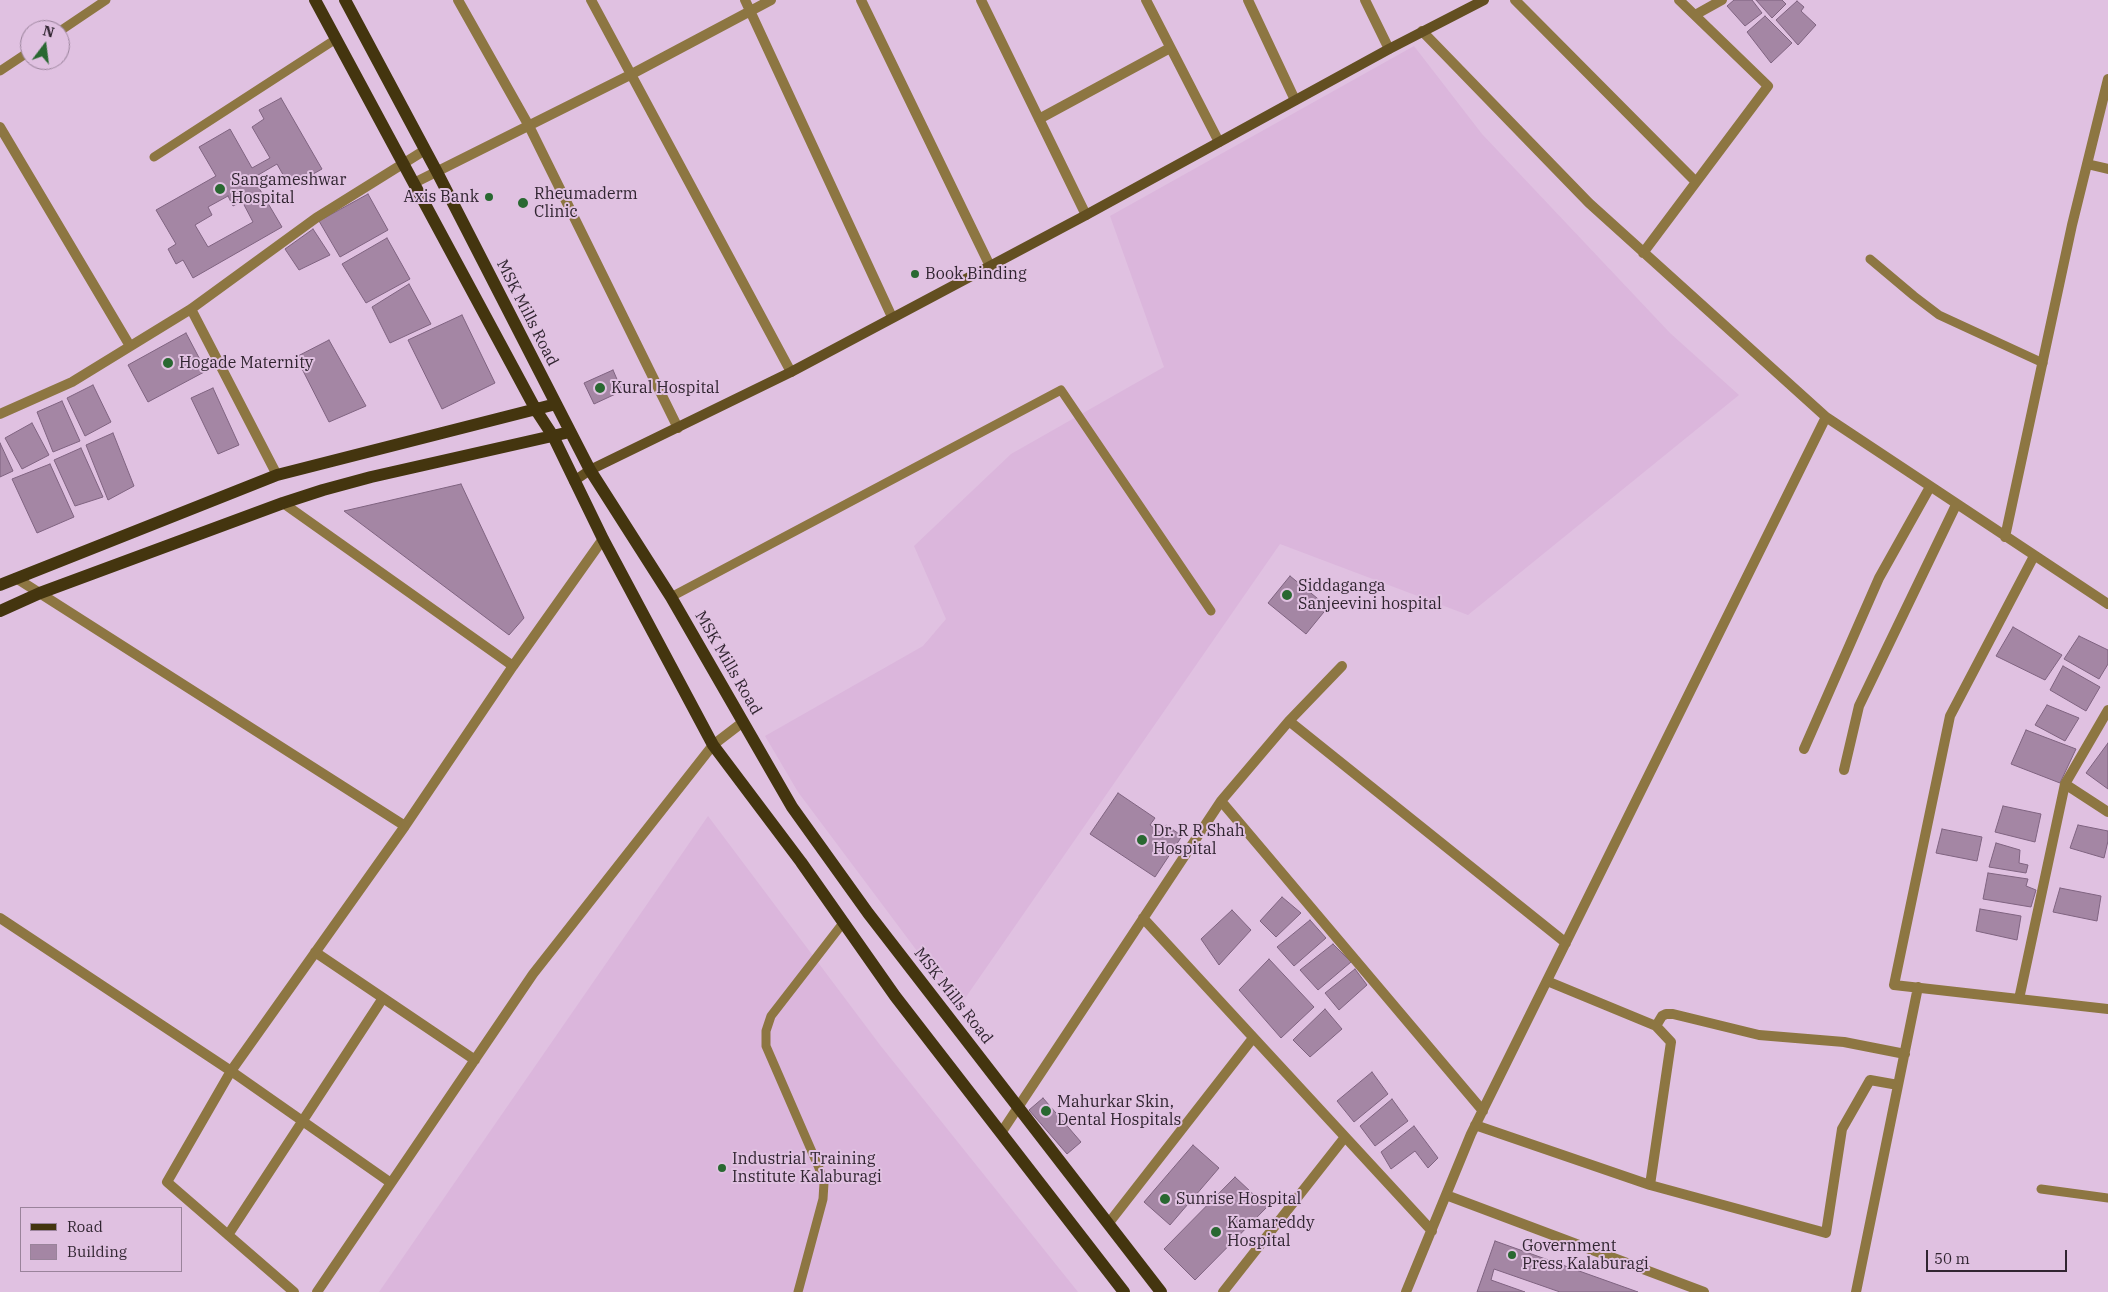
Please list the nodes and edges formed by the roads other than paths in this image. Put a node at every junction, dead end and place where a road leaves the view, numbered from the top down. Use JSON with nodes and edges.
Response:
{"nodes":[{"id":1,"x":106,"y":0,"type":"edge"},
{"id":2,"x":315,"y":0,"type":"edge"},
{"id":3,"x":345,"y":0,"type":"edge"},
{"id":4,"x":458,"y":0,"type":"edge"},
{"id":5,"x":591,"y":0,"type":"edge"},
{"id":6,"x":745,"y":0,"type":"edge"},
{"id":7,"x":771,"y":0,"type":"edge"},
{"id":8,"x":861,"y":0,"type":"edge"},
{"id":9,"x":981,"y":0,"type":"edge"},
{"id":10,"x":1146,"y":0,"type":"edge"},
{"id":11,"x":1248,"y":0,"type":"edge"},
{"id":12,"x":1365,"y":0,"type":"edge"},
{"id":13,"x":1484,"y":0,"type":"edge"},
{"id":14,"x":1515,"y":0,"type":"edge"},
{"id":15,"x":1679,"y":0,"type":"edge"},
{"id":16,"x":1722,"y":0,"type":"edge"},
{"id":17,"x":751,"y":10,"type":"junction"},
{"id":18,"x":1696,"y":15,"type":"junction"},
{"id":19,"x":70,"y":24,"type":"edge"},
{"id":20,"x":1422,"y":31,"type":"junction"},
{"id":21,"x":336,"y":39,"type":"junction"},
{"id":22,"x":1170,"y":48,"type":"junction"},
{"id":23,"x":1389,"y":49,"type":"junction"},
{"id":24,"x":20,"y":58,"type":"edge"},
{"id":25,"x":0,"y":71,"type":"edge"},
{"id":26,"x":630,"y":75,"type":"junction"},
{"id":27,"x":2108,"y":79,"type":"edge"},
{"id":28,"x":1295,"y":100,"type":"junction"},
{"id":29,"x":1039,"y":119,"type":"junction"},
{"id":30,"x":529,"y":126,"type":"junction"},
{"id":31,"x":0,"y":127,"type":"edge"},
{"id":32,"x":1219,"y":142,"type":"junction"},
{"id":33,"x":425,"y":150,"type":"junction"},
{"id":34,"x":154,"y":157,"type":"dead end"},
{"id":35,"x":403,"y":164,"type":"junction"},
{"id":36,"x":2087,"y":164,"type":"junction"},
{"id":37,"x":2108,"y":169,"type":"edge"},
{"id":38,"x":437,"y":172,"type":"junction"},
{"id":39,"x":1696,"y":182,"type":"junction"},
{"id":40,"x":414,"y":183,"type":"junction"},
{"id":41,"x":1086,"y":215,"type":"junction"},
{"id":42,"x":1643,"y":253,"type":"junction"},
{"id":43,"x":1870,"y":259,"type":"dead end"},
{"id":44,"x":990,"y":266,"type":"junction"},
{"id":45,"x":191,"y":309,"type":"junction"},
{"id":46,"x":892,"y":318,"type":"junction"},
{"id":47,"x":130,"y":346,"type":"junction"},
{"id":48,"x":2042,"y":363,"type":"junction"},
{"id":49,"x":791,"y":372,"type":"junction"},
{"id":50,"x":556,"y":404,"type":"junction"},
{"id":51,"x":536,"y":410,"type":"junction"},
{"id":52,"x":0,"y":414,"type":"edge"},
{"id":53,"x":1826,"y":417,"type":"junction"},
{"id":54,"x":678,"y":428,"type":"junction"},
{"id":55,"x":570,"y":432,"type":"junction"},
{"id":56,"x":552,"y":436,"type":"junction"},
{"id":57,"x":590,"y":470,"type":"junction"},
{"id":58,"x":277,"y":475,"type":"junction"},
{"id":59,"x":574,"y":481,"type":"junction"},
{"id":60,"x":1930,"y":487,"type":"junction"},
{"id":61,"x":283,"y":503,"type":"junction"},
{"id":62,"x":1956,"y":505,"type":"junction"},
{"id":63,"x":2005,"y":537,"type":"junction"},
{"id":64,"x":603,"y":539,"type":"junction"},
{"id":65,"x":2034,"y":556,"type":"junction"},
{"id":66,"x":16,"y":578,"type":"junction"},
{"id":67,"x":0,"y":585,"type":"edge"},
{"id":68,"x":40,"y":594,"type":"junction"},
{"id":69,"x":671,"y":596,"type":"junction"},
{"id":70,"x":2108,"y":604,"type":"edge"},
{"id":71,"x":0,"y":611,"type":"edge"},
{"id":72,"x":1211,"y":611,"type":"dead end"},
{"id":73,"x":513,"y":666,"type":"junction"},
{"id":74,"x":1342,"y":666,"type":"dead end"},
{"id":75,"x":2108,"y":710,"type":"edge"},
{"id":76,"x":1289,"y":721,"type":"junction"},
{"id":77,"x":743,"y":722,"type":"junction"},
{"id":78,"x":713,"y":745,"type":"junction"},
{"id":79,"x":1804,"y":749,"type":"dead end"},
{"id":80,"x":1844,"y":770,"type":"dead end"},
{"id":81,"x":2065,"y":784,"type":"junction"},
{"id":82,"x":1221,"y":801,"type":"junction"},
{"id":83,"x":2108,"y":812,"type":"edge"},
{"id":84,"x":404,"y":826,"type":"junction"},
{"id":85,"x":0,"y":918,"type":"edge"},
{"id":86,"x":1143,"y":918,"type":"junction"},
{"id":87,"x":843,"y":923,"type":"junction"},
{"id":88,"x":1566,"y":942,"type":"junction"},
{"id":89,"x":315,"y":952,"type":"junction"},
{"id":90,"x":1547,"y":981,"type":"junction"},
{"id":91,"x":1918,"y":988,"type":"junction"},
{"id":92,"x":383,"y":998,"type":"junction"},
{"id":93,"x":2019,"y":999,"type":"junction"},
{"id":94,"x":2108,"y":1009,"type":"edge"},
{"id":95,"x":1656,"y":1026,"type":"junction"},
{"id":96,"x":1253,"y":1038,"type":"junction"},
{"id":97,"x":1904,"y":1054,"type":"junction"},
{"id":98,"x":475,"y":1060,"type":"junction"},
{"id":99,"x":231,"y":1071,"type":"junction"},
{"id":100,"x":1898,"y":1085,"type":"junction"},
{"id":101,"x":1019,"y":1108,"type":"junction"},
{"id":102,"x":1483,"y":1111,"type":"junction"},
{"id":103,"x":304,"y":1122,"type":"junction"},
{"id":104,"x":1475,"y":1125,"type":"junction"},
{"id":105,"x":1001,"y":1133,"type":"junction"},
{"id":106,"x":1345,"y":1137,"type":"junction"},
{"id":107,"x":391,"y":1183,"type":"junction"},
{"id":108,"x":1650,"y":1185,"type":"junction"},
{"id":109,"x":2041,"y":1188,"type":"dead end"},
{"id":110,"x":1446,"y":1195,"type":"junction"},
{"id":111,"x":2108,"y":1198,"type":"edge"},
{"id":112,"x":1108,"y":1224,"type":"junction"},
{"id":113,"x":1432,"y":1231,"type":"junction"},
{"id":114,"x":228,"y":1235,"type":"junction"},
{"id":115,"x":294,"y":1292,"type":"edge"},
{"id":116,"x":317,"y":1292,"type":"edge"},
{"id":117,"x":798,"y":1292,"type":"edge"},
{"id":118,"x":1124,"y":1292,"type":"edge"},
{"id":119,"x":1161,"y":1292,"type":"edge"},
{"id":120,"x":1223,"y":1292,"type":"edge"},
{"id":121,"x":1406,"y":1292,"type":"edge"},
{"id":122,"x":1704,"y":1292,"type":"edge"},
{"id":123,"x":1856,"y":1292,"type":"edge"}],
"edges":[{"from":1,"to":19,"type":"lane"},
{"from":2,"to":21,"type":"main road"},
{"from":3,"to":33,"type":"main road","name":"MSK Mills Road"},
{"from":4,"to":30,"type":"street"},
{"from":5,"to":26,"type":"street"},
{"from":6,"to":17,"type":"street"},
{"from":7,"to":17,"type":"street"},
{"from":8,"to":44,"type":"street"},
{"from":9,"to":29,"type":"street"},
{"from":10,"to":22,"type":"street"},
{"from":11,"to":28,"type":"street"},
{"from":12,"to":23,"type":"street"},
{"from":13,"to":20,"type":"street"},
{"from":14,"to":39,"type":"street"},
{"from":15,"to":18,"type":"street"},
{"from":16,"to":18,"type":"street"},
{"from":17,"to":26,"type":"street"},
{"from":17,"to":46,"type":"street"},
{"from":18,"to":39,"type":"street"},
{"from":20,"to":23,"type":"street"},
{"from":20,"to":42,"type":"street"},
{"from":21,"to":34,"type":"lane"},
{"from":21,"to":35,"type":"main road"},
{"from":22,"to":29,"type":"street"},
{"from":22,"to":32,"type":"street"},
{"from":23,"to":28,"type":"street"},
{"from":24,"to":25,"type":"lane"},
{"from":26,"to":30,"type":"street"},
{"from":26,"to":49,"type":"street"},
{"from":27,"to":36,"type":"street"},
{"from":28,"to":32,"type":"street"},
{"from":29,"to":41,"type":"street"},
{"from":30,"to":38,"type":"street"},
{"from":30,"to":54,"type":"street"},
{"from":31,"to":47,"type":"street"},
{"from":32,"to":41,"type":"street"},
{"from":33,"to":35,"type":"street"},
{"from":33,"to":38,"type":"main road","name":"MSK Mills Road"},
{"from":35,"to":40,"type":"main road"},
{"from":35,"to":45,"type":"street"},
{"from":36,"to":37,"type":"street"},
{"from":36,"to":48,"type":"street"},
{"from":38,"to":40,"type":"street"},
{"from":38,"to":50,"type":"main road","name":"MSK Mills Road"},
{"from":39,"to":42,"type":"street"},
{"from":40,"to":51,"type":"main road"},
{"from":41,"to":44,"type":"street"},
{"from":42,"to":53,"type":"street"},
{"from":43,"to":48,"type":"lane"},
{"from":44,"to":46,"type":"street"},
{"from":45,"to":47,"type":"street"},
{"from":45,"to":58,"type":"street"},
{"from":46,"to":49,"type":"street"},
{"from":47,"to":52,"type":"street"},
{"from":48,"to":63,"type":"street"},
{"from":49,"to":54,"type":"street"},
{"from":50,"to":51,"type":"main road"},
{"from":50,"to":55,"type":"main road","name":"MSK Mills Road"},
{"from":51,"to":56,"type":"main road"},
{"from":51,"to":58,"type":"main road"},
{"from":53,"to":60,"type":"street"},
{"from":53,"to":88,"type":"street"},
{"from":54,"to":57,"type":"street"},
{"from":55,"to":56,"type":"main road"},
{"from":55,"to":57,"type":"main road","name":"MSK Mills Road"},
{"from":56,"to":59,"type":"main road"},
{"from":56,"to":61,"type":"main road"},
{"from":57,"to":59,"type":"street"},
{"from":57,"to":69,"type":"main road","name":"MSK Mills Road"},
{"from":58,"to":66,"type":"main road"},
{"from":59,"to":64,"type":"main road"},
{"from":60,"to":62,"type":"street"},
{"from":60,"to":79,"type":"street"},
{"from":61,"to":68,"type":"main road"},
{"from":61,"to":73,"type":"street"},
{"from":62,"to":63,"type":"street"},
{"from":62,"to":80,"type":"street"},
{"from":63,"to":65,"type":"street"},
{"from":64,"to":73,"type":"street"},
{"from":64,"to":78,"type":"main road"},
{"from":65,"to":70,"type":"street"},
{"from":65,"to":91,"type":"street"},
{"from":66,"to":67,"type":"main road"},
{"from":66,"to":68,"type":"street"},
{"from":68,"to":71,"type":"main road"},
{"from":68,"to":84,"type":"street"},
{"from":69,"to":72,"type":"lane"},
{"from":69,"to":77,"type":"main road","name":"MSK Mills Road"},
{"from":73,"to":84,"type":"street"},
{"from":74,"to":76,"type":"street"},
{"from":75,"to":81,"type":"street"},
{"from":76,"to":82,"type":"street"},
{"from":76,"to":88,"type":"street"},
{"from":77,"to":78,"type":"street"},
{"from":77,"to":101,"type":"main road","name":"MSK Mills Road"},
{"from":78,"to":87,"type":"main road"},
{"from":78,"to":98,"type":"street"},
{"from":81,"to":83,"type":"street"},
{"from":81,"to":93,"type":"street"},
{"from":82,"to":86,"type":"street"},
{"from":82,"to":102,"type":"street"},
{"from":84,"to":89,"type":"street"},
{"from":85,"to":99,"type":"street"},
{"from":86,"to":96,"type":"street"},
{"from":86,"to":101,"type":"street"},
{"from":87,"to":105,"type":"main road"},
{"from":87,"to":117,"type":"lane"},
{"from":88,"to":90,"type":"street"},
{"from":89,"to":92,"type":"street"},
{"from":89,"to":99,"type":"street"},
{"from":90,"to":95,"type":"street"},
{"from":90,"to":102,"type":"street"},
{"from":91,"to":93,"type":"street"},
{"from":91,"to":97,"type":"street"},
{"from":92,"to":98,"type":"street"},
{"from":92,"to":103,"type":"street"},
{"from":93,"to":94,"type":"street"},
{"from":95,"to":97,"type":"street"},
{"from":95,"to":108,"type":"street"},
{"from":96,"to":106,"type":"street"},
{"from":96,"to":112,"type":"street"},
{"from":97,"to":100,"type":"street"},
{"from":98,"to":107,"type":"street"},
{"from":99,"to":103,"type":"street"},
{"from":99,"to":114,"type":"street"},
{"from":100,"to":108,"type":"street"},
{"from":100,"to":123,"type":"street"},
{"from":101,"to":105,"type":"street"},
{"from":101,"to":112,"type":"main road","name":"MSK Mills Road"},
{"from":102,"to":104,"type":"street"},
{"from":103,"to":107,"type":"street"},
{"from":103,"to":114,"type":"street"},
{"from":104,"to":108,"type":"street"},
{"from":104,"to":110,"type":"street"},
{"from":105,"to":118,"type":"main road"},
{"from":106,"to":113,"type":"street"},
{"from":106,"to":120,"type":"street"},
{"from":107,"to":116,"type":"street"},
{"from":109,"to":111,"type":"lane"},
{"from":110,"to":113,"type":"street"},
{"from":110,"to":122,"type":"street"},
{"from":112,"to":119,"type":"main road","name":"MSK Mills Road"},
{"from":113,"to":121,"type":"street"},
{"from":114,"to":115,"type":"street"}]}
